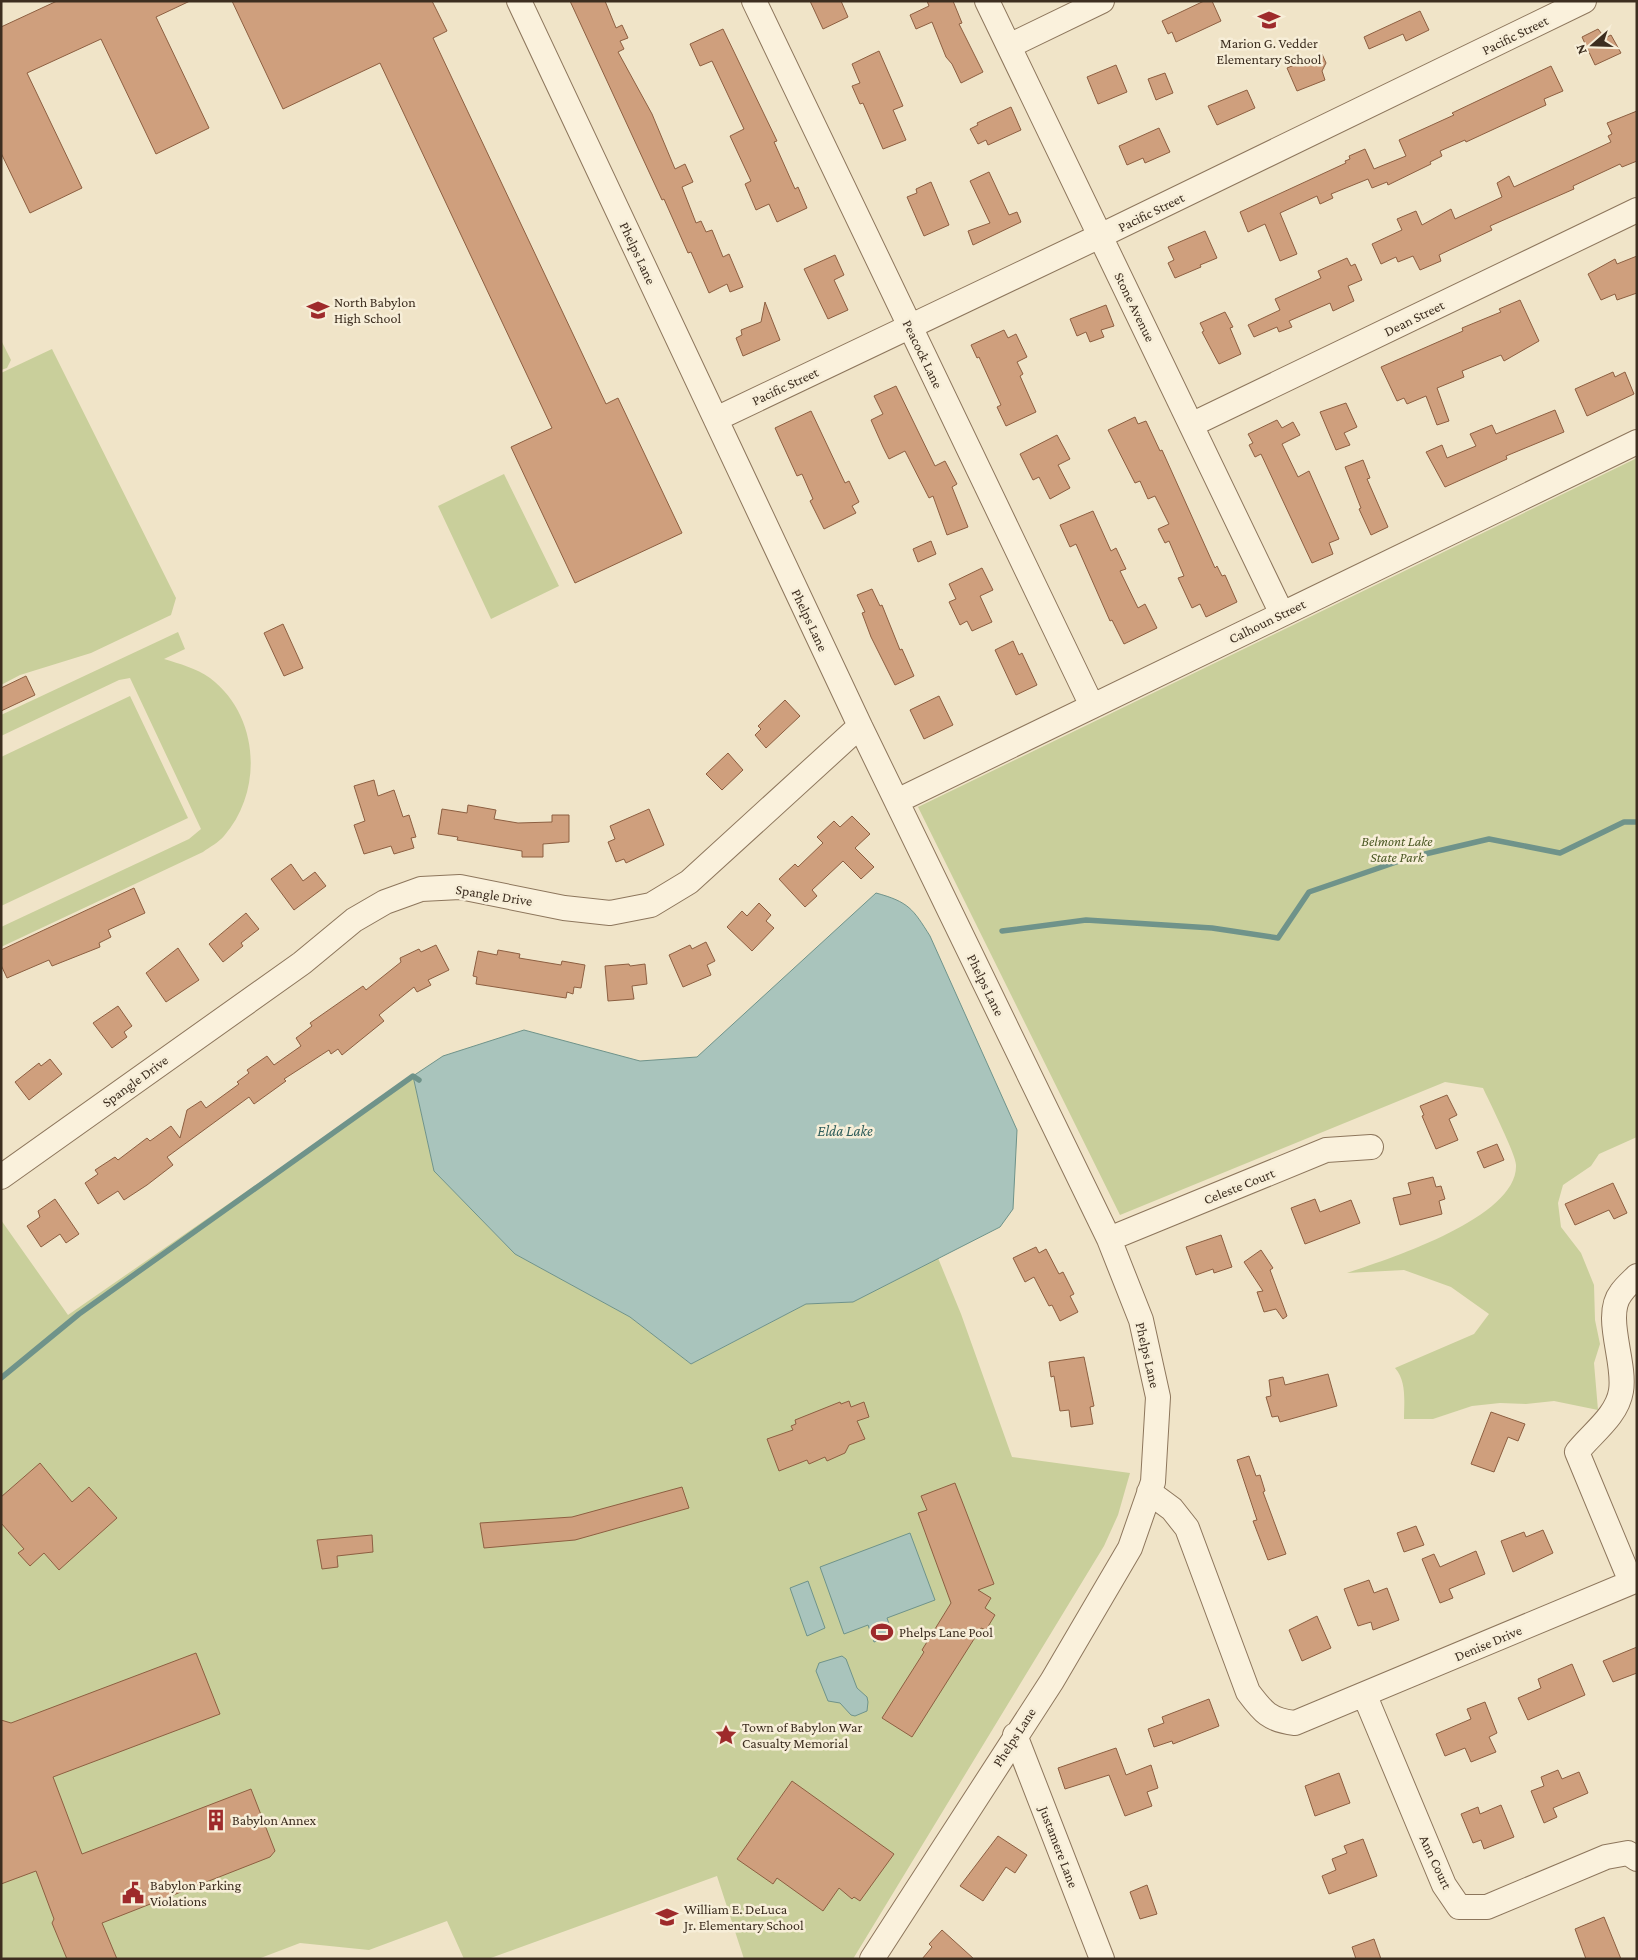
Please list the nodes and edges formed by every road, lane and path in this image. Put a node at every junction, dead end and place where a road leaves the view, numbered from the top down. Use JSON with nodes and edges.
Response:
{"nodes":[{"id":1,"x":519,"y":1,"type":"edge"},
{"id":2,"x":754,"y":1,"type":"edge"},
{"id":3,"x":986,"y":1,"type":"edge"},
{"id":4,"x":1102,"y":1,"type":"edge"},
{"id":5,"x":1584,"y":1,"type":"edge"},
{"id":6,"x":1008,"y":46,"type":"junction"},
{"id":7,"x":1637,"y":210,"type":"edge"},
{"id":8,"x":1100,"y":236,"type":"junction"},
{"id":9,"x":910,"y":326,"type":"junction"},
{"id":10,"x":716,"y":419,"type":"junction"},
{"id":11,"x":1191,"y":425,"type":"junction"},
{"id":12,"x":1637,"y":442,"type":"edge"},
{"id":13,"x":1282,"y":614,"type":"junction"},
{"id":14,"x":1092,"y":706,"type":"junction"},
{"id":15,"x":860,"y":726,"type":"junction"},
{"id":16,"x":897,"y":801,"type":"junction"},
{"id":17,"x":1371,"y":1147,"type":"dead end"},
{"id":18,"x":1,"y":1177,"type":"edge"},
{"id":19,"x":1109,"y":1239,"type":"junction"},
{"id":20,"x":1637,"y":1276,"type":"edge"},
{"id":21,"x":1150,"y":1492,"type":"junction"},
{"id":22,"x":1634,"y":1581,"type":"edge"},
{"id":23,"x":1364,"y":1696,"type":"junction"},
{"id":24,"x":1016,"y":1735,"type":"junction"},
{"id":25,"x":1637,"y":1859,"type":"edge"},
{"id":26,"x":872,"y":1959,"type":"edge"},
{"id":27,"x":1102,"y":1959,"type":"edge"}],
"edges":[{"from":1,"to":10,"type":"street","name":"Phelps Lane"},
{"from":2,"to":9,"type":"street","name":"Peacock Lane"},
{"from":3,"to":6,"type":"street","name":"Stone Avenue"},
{"from":4,"to":6,"type":"street"},
{"from":5,"to":8,"type":"street","name":"Pacific Street"},
{"from":6,"to":8,"type":"street","name":"Stone Avenue"},
{"from":7,"to":11,"type":"street","name":"Dean Street"},
{"from":8,"to":9,"type":"street","name":"Pacific Street"},
{"from":8,"to":11,"type":"street","name":"Stone Avenue"},
{"from":9,"to":10,"type":"street","name":"Pacific Street"},
{"from":9,"to":14,"type":"street","name":"Peacock Lane"},
{"from":10,"to":15,"type":"street","name":"Phelps Lane"},
{"from":11,"to":13,"type":"street","name":"Stone Avenue"},
{"from":12,"to":13,"type":"street","name":"Calhoun Street"},
{"from":13,"to":14,"type":"street","name":"Calhoun Street"},
{"from":14,"to":16,"type":"street","name":"Calhoun Street"},
{"from":15,"to":16,"type":"street","name":"Phelps Lane"},
{"from":15,"to":18,"type":"street","name":"Spangle Drive"},
{"from":16,"to":19,"type":"street","name":"Phelps Lane"},
{"from":17,"to":19,"type":"street","name":"Celeste Court"},
{"from":19,"to":21,"type":"street","name":"Phelps Lane"},
{"from":20,"to":22,"type":"street","name":"Denise Drive"},
{"from":21,"to":23,"type":"street","name":"Denise Drive"},
{"from":21,"to":24,"type":"street","name":"Phelps Lane"},
{"from":22,"to":23,"type":"street","name":"Denise Drive"},
{"from":23,"to":25,"type":"street","name":"Ann Court"},
{"from":24,"to":26,"type":"street","name":"Phelps Lane"},
{"from":24,"to":27,"type":"street","name":"Justamere Lane"}]}
